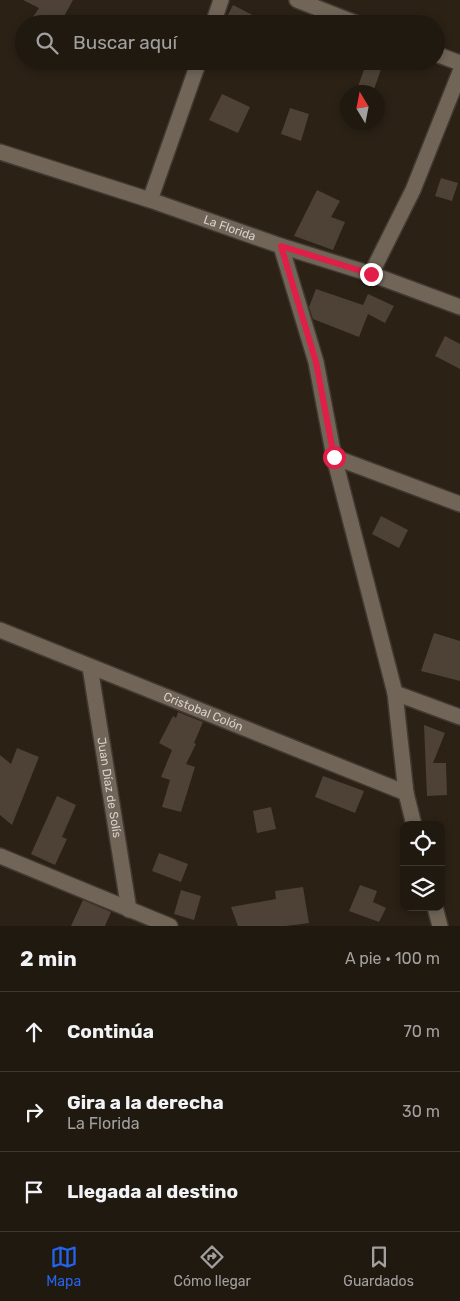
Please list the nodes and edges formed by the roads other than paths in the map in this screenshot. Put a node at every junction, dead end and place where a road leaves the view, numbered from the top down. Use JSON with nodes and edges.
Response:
{"nodes":[{"id":1,"x":221,"y":0,"type":"edge"},
{"id":2,"x":297,"y":0,"type":"edge"},
{"id":3,"x":216,"y":15,"type":"edge"},
{"id":4,"x":335,"y":15,"type":"edge"},
{"id":5,"x":445,"y":58,"type":"edge"},
{"id":6,"x":460,"y":64,"type":"edge"},
{"id":7,"x":197,"y":70,"type":"edge"},
{"id":8,"x":460,"y":72,"type":"edge"},
{"id":9,"x":0,"y":152,"type":"edge"},
{"id":10,"x":150,"y":200,"type":"junction"},
{"id":11,"x":281,"y":246,"type":"junction"},
{"id":12,"x":371,"y":274,"type":"junction"},
{"id":13,"x":460,"y":307,"type":"edge"},
{"id":14,"x":334,"y":457,"type":"junction"},
{"id":15,"x":460,"y":504,"type":"edge"},
{"id":16,"x":0,"y":630,"type":"edge"},
{"id":17,"x":90,"y":667,"type":"junction"},
{"id":18,"x":395,"y":693,"type":"junction"},
{"id":19,"x":460,"y":717,"type":"edge"},
{"id":20,"x":406,"y":793,"type":"junction"},
{"id":21,"x":413,"y":821,"type":"edge"},
{"id":22,"x":0,"y":856,"type":"edge"},
{"id":23,"x":129,"y":910,"type":"junction"},
{"id":24,"x":436,"y":911,"type":"edge"},
{"id":25,"x":170,"y":926,"type":"edge"},
{"id":26,"x":440,"y":926,"type":"edge"}],
"edges":[{"from":1,"to":3,"type":"street"},
{"from":2,"to":4,"type":"street"},
{"from":5,"to":6,"type":"street"},
{"from":7,"to":10,"type":"street"},
{"from":8,"to":12,"type":"street"},
{"from":9,"to":10,"type":"street","name":"La Florida"},
{"from":10,"to":11,"type":"street","name":"La Florida"},
{"from":11,"to":12,"type":"street","name":"La Florida"},
{"from":11,"to":14,"type":"street"},
{"from":12,"to":13,"type":"street","name":"La Florida"},
{"from":14,"to":15,"type":"street"},
{"from":14,"to":18,"type":"street"},
{"from":16,"to":17,"type":"street","name":"Cristobal Colón"},
{"from":17,"to":20,"type":"street","name":"Cristobal Colón"},
{"from":17,"to":23,"type":"street","name":"Juan Díaz de Solís"},
{"from":18,"to":19,"type":"street"},
{"from":18,"to":20,"type":"street"},
{"from":20,"to":21,"type":"street"},
{"from":22,"to":23,"type":"street"},
{"from":23,"to":25,"type":"street"},
{"from":24,"to":26,"type":"street"}]}
